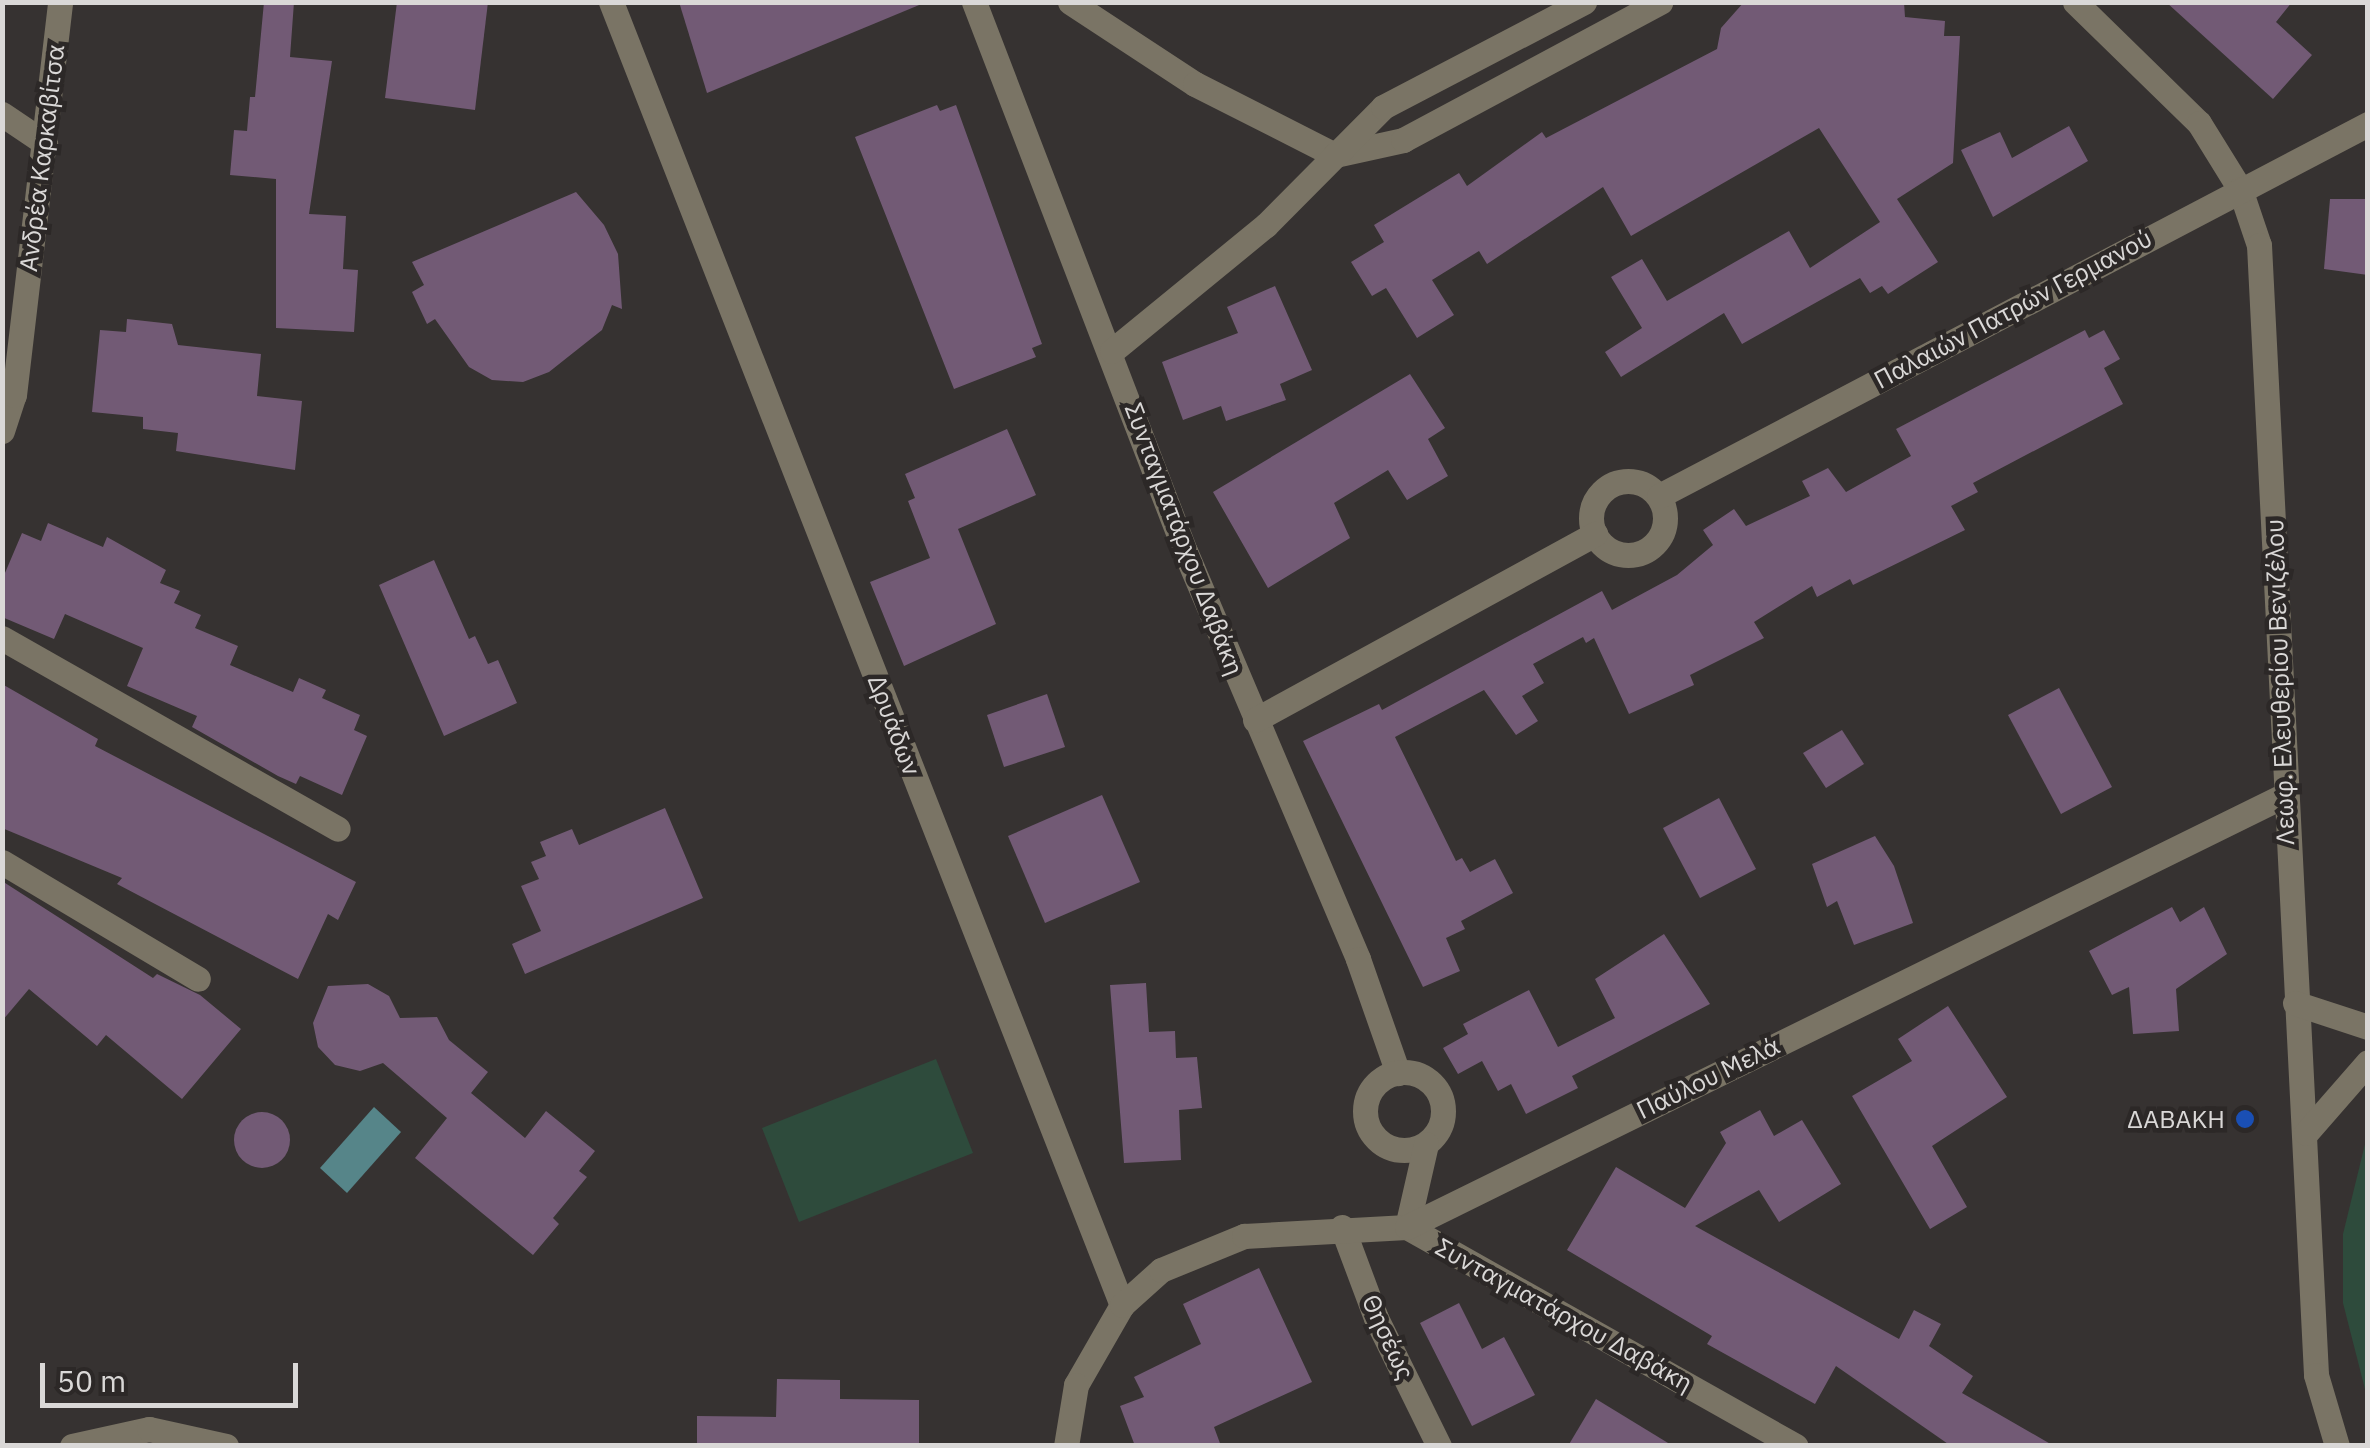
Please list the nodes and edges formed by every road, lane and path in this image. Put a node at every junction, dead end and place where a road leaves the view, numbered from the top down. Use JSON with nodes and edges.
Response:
{"nodes":[{"id":1,"x":60,"y":2,"type":"edge"},
{"id":2,"x":611,"y":2,"type":"edge"},
{"id":3,"x":974,"y":2,"type":"edge"},
{"id":4,"x":1070,"y":2,"type":"edge"},
{"id":5,"x":1584,"y":2,"type":"edge"},
{"id":6,"x":1660,"y":2,"type":"edge"},
{"id":7,"x":2075,"y":2,"type":"edge"},
{"id":8,"x":2,"y":114,"type":"edge"},
{"id":9,"x":2368,"y":124,"type":"edge"},
{"id":10,"x":45,"y":143,"type":"junction"},
{"id":11,"x":1335,"y":156,"type":"junction"},
{"id":12,"x":2240,"y":189,"type":"junction"},
{"id":13,"x":1112,"y":351,"type":"junction"},
{"id":14,"x":2,"y":431,"type":"edge"},
{"id":15,"x":1659,"y":496,"type":"junction"},
{"id":16,"x":1595,"y":534,"type":"junction"},
{"id":17,"x":2,"y":638,"type":"edge"},
{"id":18,"x":1255,"y":720,"type":"junction"},
{"id":19,"x":2284,"y":795,"type":"junction"},
{"id":20,"x":338,"y":829,"type":"dead end"},
{"id":21,"x":2,"y":862,"type":"edge"},
{"id":22,"x":198,"y":979,"type":"dead end"},
{"id":23,"x":2295,"y":1003,"type":"junction"},
{"id":24,"x":2368,"y":1027,"type":"edge"},
{"id":25,"x":2368,"y":1062,"type":"edge"},
{"id":26,"x":1398,"y":1073,"type":"junction"},
{"id":27,"x":2306,"y":1133,"type":"junction"},
{"id":28,"x":1426,"y":1144,"type":"junction"},
{"id":29,"x":1342,"y":1227,"type":"junction"},
{"id":30,"x":1407,"y":1227,"type":"junction"},
{"id":31,"x":1122,"y":1305,"type":"junction"},
{"id":32,"x":2331,"y":1439,"type":"edge"},
{"id":33,"x":72,"y":1446,"type":"edge"},
{"id":34,"x":226,"y":1446,"type":"edge"},
{"id":35,"x":1066,"y":1446,"type":"edge"},
{"id":36,"x":1439,"y":1446,"type":"edge"},
{"id":37,"x":1796,"y":1446,"type":"edge"}],
"edges":[{"from":1,"to":10,"type":"street","name":"Ανδρέα Καρκαβίτσα"},
{"from":2,"to":31,"type":"street","name":"Δρυάδων"},
{"from":3,"to":13,"type":"street","name":"Συνταγματάρχου Δαβάκη"},
{"from":4,"to":11,"type":"street"},
{"from":5,"to":11,"type":"street"},
{"from":6,"to":11,"type":"street"},
{"from":7,"to":12,"type":"street","name":"Λεωφ. Ελευθερίου Βενιζέλου"},
{"from":8,"to":10,"type":"street"},
{"from":9,"to":12,"type":"street","name":"Παλαιών Πατρών Γερμανού"},
{"from":10,"to":14,"type":"street","name":"Ανδρέα Καρκαβίτσα"},
{"from":11,"to":13,"type":"street"},
{"from":12,"to":15,"type":"street","name":"Παλαιών Πατρών Γερμανού"},
{"from":12,"to":19,"type":"street","name":"Λεωφ. Ελευθερίου Βενιζέλου"},
{"from":13,"to":18,"type":"street","name":"Συνταγματάρχου Δαβάκη"},
{"from":15,"to":16,"type":"street"},
{"from":15,"to":16,"type":"street"},
{"from":16,"to":18,"type":"street"},
{"from":17,"to":20,"type":"street"},
{"from":18,"to":26,"type":"street","name":"Συνταγματάρχου Δαβάκη"},
{"from":19,"to":23,"type":"street","name":"Λεωφ. Ελευθερίου Βενιζέλου"},
{"from":19,"to":30,"type":"street","name":"Παύλου Μελά"},
{"from":21,"to":22,"type":"street"},
{"from":23,"to":24,"type":"street"},
{"from":23,"to":27,"type":"street","name":"Λεωφ. Ελευθερίου Βενιζέλου"},
{"from":25,"to":27,"type":"street"},
{"from":26,"to":28,"type":"street"},
{"from":26,"to":28,"type":"street"},
{"from":27,"to":32,"type":"street","name":"Λεωφ. Ελευθερίου Βενιζέλου"},
{"from":28,"to":30,"type":"street","name":"Συνταγματάρχου Δαβάκη"},
{"from":29,"to":30,"type":"street","name":"Παύλου Μελά"},
{"from":29,"to":31,"type":"street","name":"Παύλου Μελά"},
{"from":29,"to":36,"type":"street","name":"Θησέως"},
{"from":30,"to":37,"type":"street","name":"Συνταγματάρχου Δαβάκη"},
{"from":31,"to":35,"type":"street"},
{"from":33,"to":34,"type":"street"}]}
